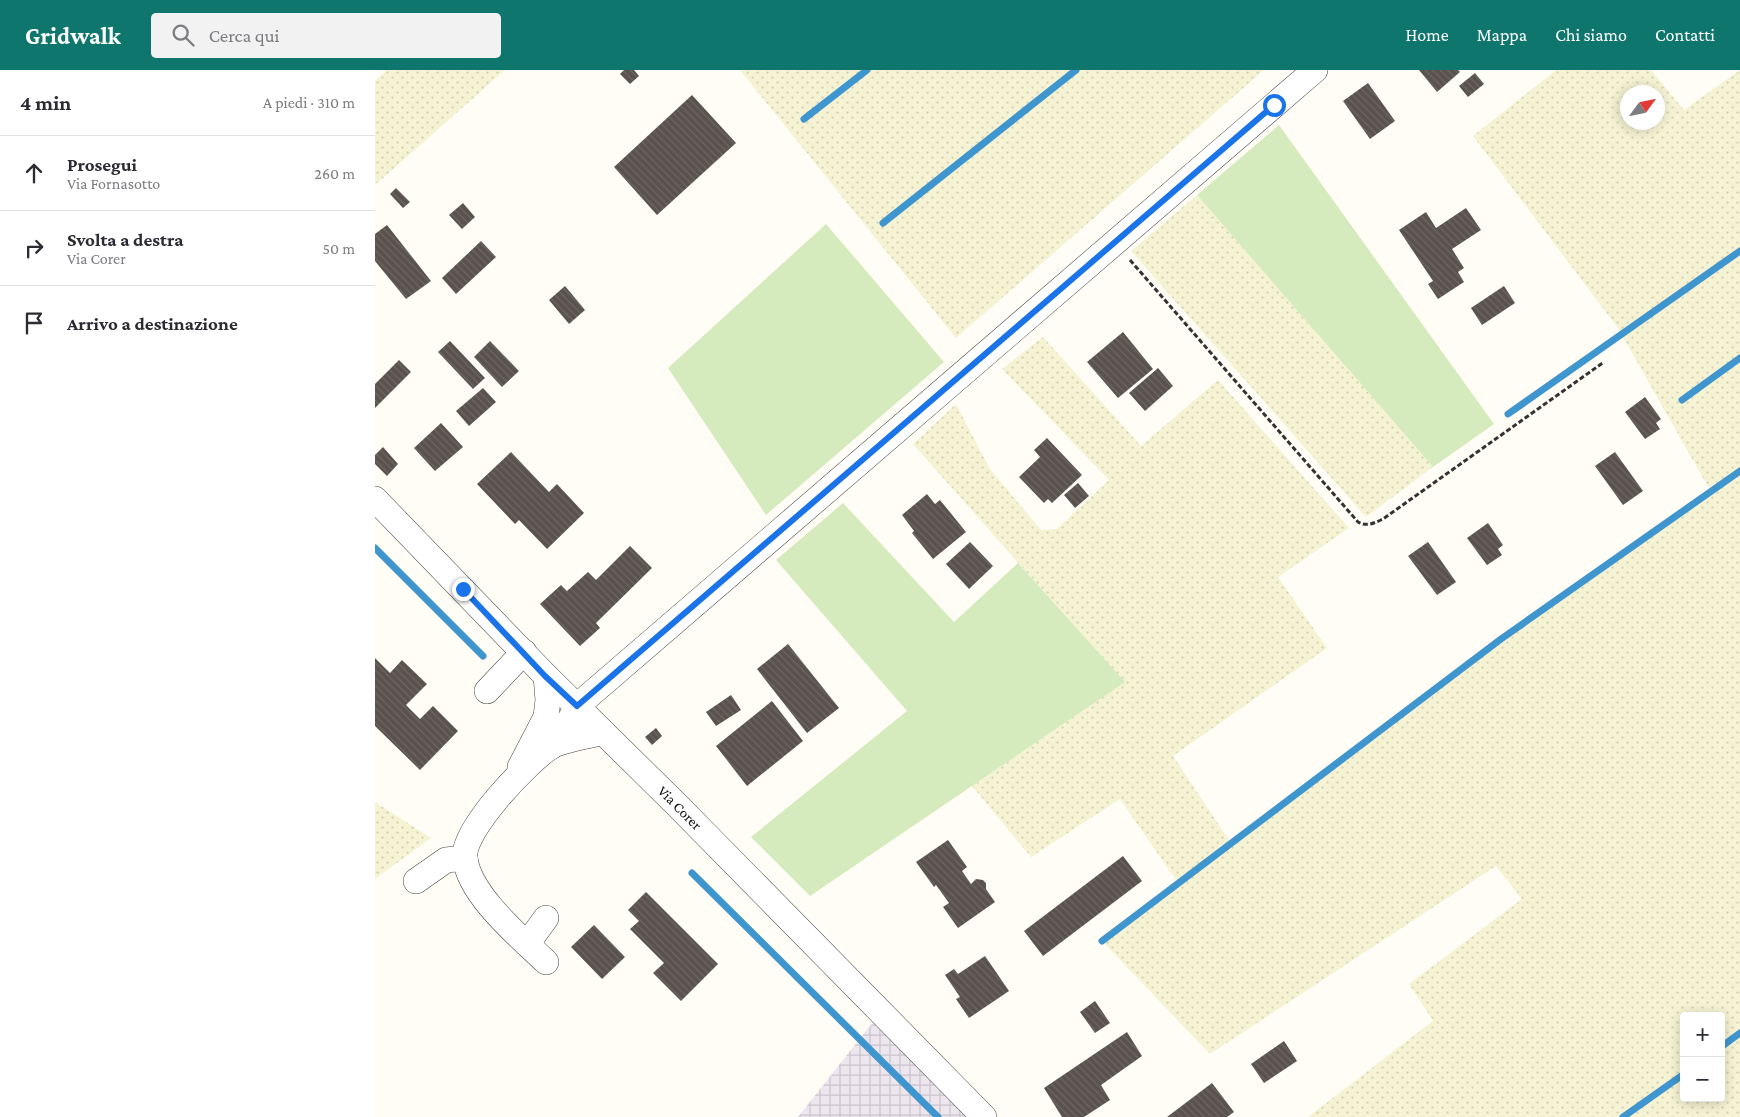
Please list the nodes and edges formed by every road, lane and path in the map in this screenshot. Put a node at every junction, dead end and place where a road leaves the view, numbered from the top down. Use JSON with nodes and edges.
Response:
{"nodes":[{"id":1,"x":1315,"y":70,"type":"edge"},
{"id":2,"x":1115,"y":242,"type":"junction"},
{"id":3,"x":1604,"y":362,"type":"dead end"},
{"id":4,"x":375,"y":498,"type":"edge"},
{"id":5,"x":524,"y":652,"type":"junction"},
{"id":6,"x":545,"y":676,"type":"junction"},
{"id":7,"x":487,"y":691,"type":"dead end"},
{"id":8,"x":577,"y":706,"type":"junction"},
{"id":9,"x":546,"y":717,"type":"junction"},
{"id":10,"x":603,"y":732,"type":"junction"},
{"id":11,"x":553,"y":746,"type":"junction"},
{"id":12,"x":514,"y":778,"type":"junction"},
{"id":13,"x":465,"y":858,"type":"junction"},
{"id":14,"x":416,"y":880,"type":"dead end"},
{"id":15,"x":546,"y":918,"type":"dead end"},
{"id":16,"x":527,"y":944,"type":"junction"},
{"id":17,"x":546,"y":962,"type":"dead end"},
{"id":18,"x":984,"y":1117,"type":"edge"}],
"edges":[{"from":1,"to":2,"type":"street"},
{"from":2,"to":3,"type":"path"},
{"from":2,"to":8,"type":"street"},
{"from":4,"to":5,"type":"street","name":"Via Corer"},
{"from":5,"to":6,"type":"street","name":"Via Corer"},
{"from":5,"to":7,"type":"street"},
{"from":6,"to":8,"type":"street","name":"Via Corer"},
{"from":6,"to":9,"type":"street"},
{"from":8,"to":9,"type":"street"},
{"from":8,"to":10,"type":"street","name":"Via Corer"},
{"from":8,"to":11,"type":"street"},
{"from":9,"to":12,"type":"street"},
{"from":10,"to":11,"type":"street"},
{"from":10,"to":18,"type":"street","name":"Via Corer"},
{"from":11,"to":12,"type":"street"},
{"from":12,"to":13,"type":"street"},
{"from":13,"to":14,"type":"street"},
{"from":13,"to":16,"type":"street"},
{"from":15,"to":16,"type":"street"},
{"from":16,"to":17,"type":"street"}]}
